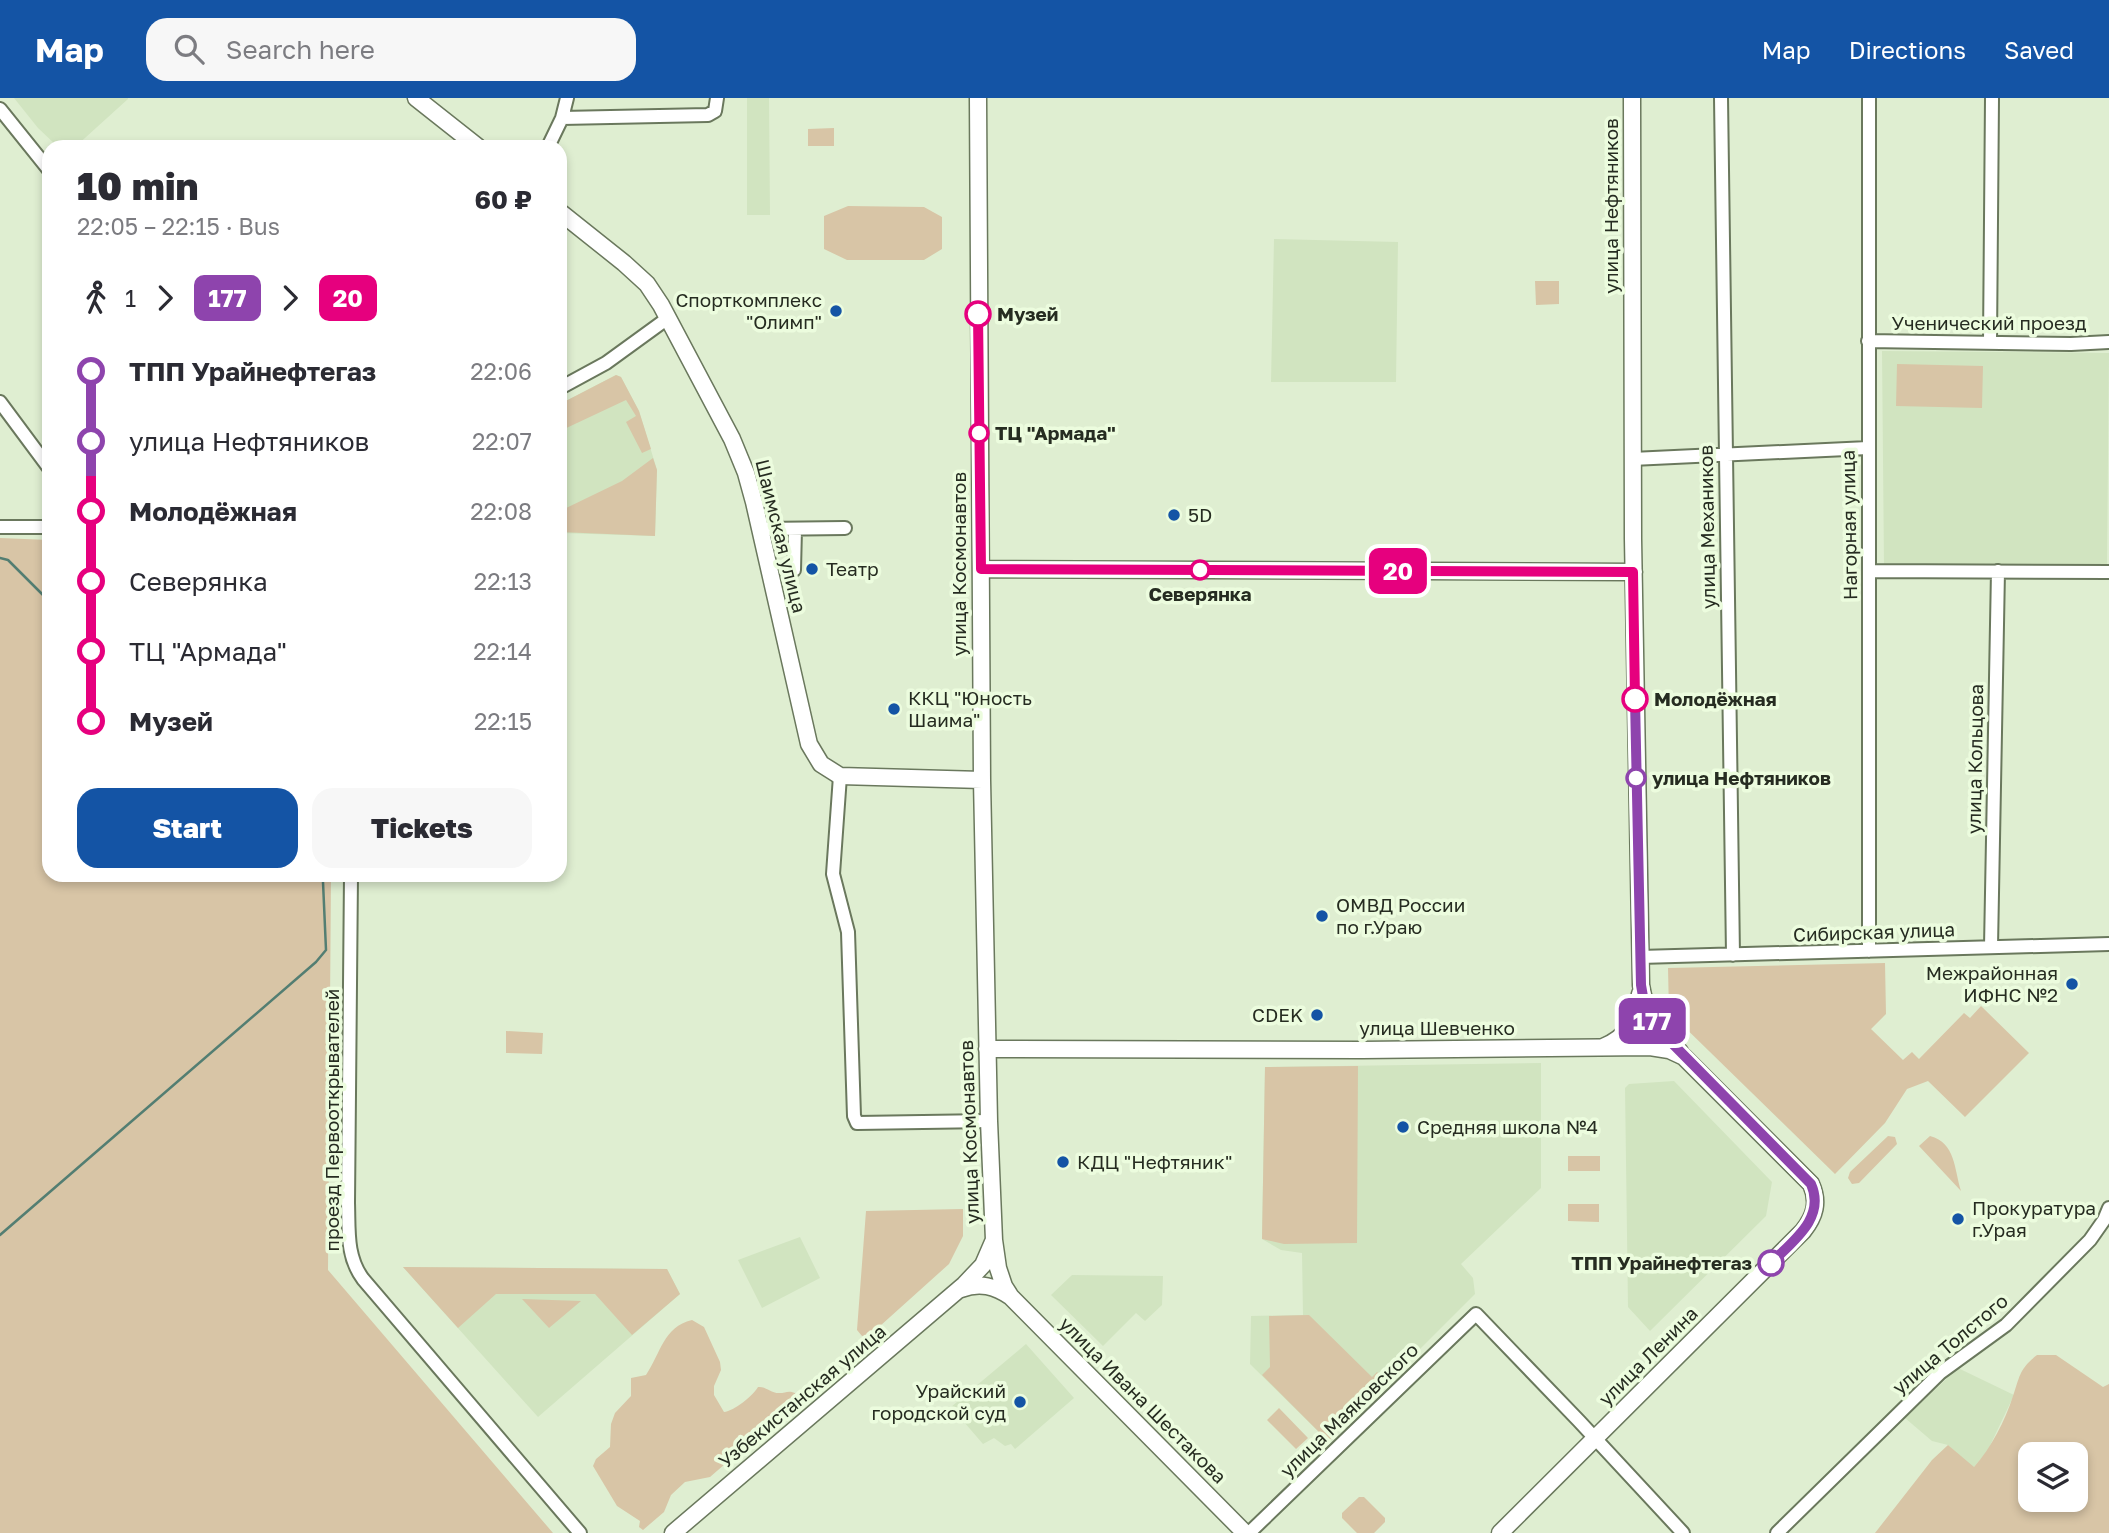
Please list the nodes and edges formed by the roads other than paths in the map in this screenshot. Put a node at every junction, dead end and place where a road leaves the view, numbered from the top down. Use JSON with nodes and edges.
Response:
{"nodes":[{"id":1,"x":416,"y":98,"type":"edge"},
{"id":2,"x":567,"y":98,"type":"edge"},
{"id":3,"x":717,"y":98,"type":"edge"},
{"id":4,"x":978,"y":98,"type":"edge"},
{"id":5,"x":1632,"y":98,"type":"edge"},
{"id":6,"x":1721,"y":98,"type":"edge"},
{"id":7,"x":1869,"y":98,"type":"edge"},
{"id":8,"x":1992,"y":98,"type":"edge"},
{"id":9,"x":0,"y":109,"type":"edge"},
{"id":10,"x":562,"y":118,"type":"junction"},
{"id":11,"x":469,"y":140,"type":"edge"},
{"id":12,"x":551,"y":140,"type":"edge"},
{"id":13,"x":42,"y":161,"type":"edge"},
{"id":14,"x":567,"y":218,"type":"edge"},
{"id":15,"x":667,"y":318,"type":"junction"},
{"id":16,"x":1868,"y":341,"type":"junction"},
{"id":17,"x":2109,"y":342,"type":"edge"},
{"id":18,"x":1990,"y":343,"type":"junction"},
{"id":19,"x":567,"y":384,"type":"edge"},
{"id":20,"x":0,"y":402,"type":"edge"},
{"id":21,"x":1868,"y":448,"type":"junction"},
{"id":22,"x":1725,"y":456,"type":"junction"},
{"id":23,"x":42,"y":459,"type":"edge"},
{"id":24,"x":1632,"y":459,"type":"junction"},
{"id":25,"x":0,"y":527,"type":"edge"},
{"id":26,"x":42,"y":527,"type":"edge"},
{"id":27,"x":795,"y":528,"type":"junction"},
{"id":28,"x":845,"y":528,"type":"dead end"},
{"id":29,"x":760,"y":529,"type":"junction"},
{"id":30,"x":981,"y":569,"type":"junction"},
{"id":31,"x":794,"y":570,"type":"dead end"},
{"id":32,"x":1870,"y":571,"type":"junction"},
{"id":33,"x":1998,"y":571,"type":"junction"},
{"id":34,"x":1633,"y":572,"type":"junction"},
{"id":35,"x":2109,"y":572,"type":"edge"},
{"id":36,"x":840,"y":776,"type":"junction"},
{"id":37,"x":982,"y":780,"type":"junction"},
{"id":38,"x":351,"y":882,"type":"edge"},
{"id":39,"x":2109,"y":944,"type":"edge"},
{"id":40,"x":1991,"y":947,"type":"junction"},
{"id":41,"x":1869,"y":951,"type":"junction"},
{"id":42,"x":1733,"y":955,"type":"junction"},
{"id":43,"x":1640,"y":957,"type":"junction"},
{"id":44,"x":1641,"y":985,"type":"junction"},
{"id":45,"x":1601,"y":1048,"type":"junction"},
{"id":46,"x":988,"y":1049,"type":"junction"},
{"id":47,"x":1685,"y":1057,"type":"junction"},
{"id":48,"x":989,"y":1121,"type":"junction"},
{"id":49,"x":1816,"y":1203,"type":"joint"},
{"id":50,"x":2109,"y":1208,"type":"edge"},
{"id":51,"x":994,"y":1240,"type":"junction"},
{"id":52,"x":958,"y":1290,"type":"junction"},
{"id":53,"x":1012,"y":1297,"type":"junction"},
{"id":54,"x":1595,"y":1438,"type":"junction"},
{"id":55,"x":1241,"y":1531,"type":"edge"},
{"id":56,"x":580,"y":1533,"type":"edge"},
{"id":57,"x":673,"y":1533,"type":"edge"},
{"id":58,"x":1500,"y":1533,"type":"edge"},
{"id":59,"x":1683,"y":1533,"type":"edge"},
{"id":60,"x":1777,"y":1533,"type":"edge"}],
"edges":[{"from":1,"to":11,"type":"main road"},
{"from":2,"to":10,"type":"street"},
{"from":3,"to":10,"type":"street"},
{"from":4,"to":30,"type":"main road","name":"улица Космонавтов"},
{"from":5,"to":24,"type":"main road","name":"улица Нефтяников"},
{"from":6,"to":22,"type":"street","name":"улица Механиков"},
{"from":7,"to":16,"type":"street","name":"Нагорная улица"},
{"from":8,"to":18,"type":"street"},
{"from":9,"to":13,"type":"street"},
{"from":10,"to":12,"type":"street"},
{"from":14,"to":15,"type":"main road","name":"Шаимская улица"},
{"from":15,"to":19,"type":"street"},
{"from":15,"to":29,"type":"main road","name":"Шаимская улица"},
{"from":16,"to":18,"type":"street","name":"Ученический проезд"},
{"from":16,"to":21,"type":"street","name":"Нагорная улица"},
{"from":17,"to":18,"type":"street","name":"Ученический проезд"},
{"from":20,"to":23,"type":"street"},
{"from":21,"to":22,"type":"street"},
{"from":21,"to":32,"type":"street","name":"Нагорная улица"},
{"from":22,"to":24,"type":"street"},
{"from":22,"to":42,"type":"street","name":"улица Механиков"},
{"from":24,"to":34,"type":"main road","name":"улица Нефтяников"},
{"from":25,"to":26,"type":"street"},
{"from":27,"to":28,"type":"street"},
{"from":27,"to":29,"type":"street"},
{"from":27,"to":31,"type":"street"},
{"from":29,"to":36,"type":"main road","name":"Шаимская улица"},
{"from":30,"to":34,"type":"main road"},
{"from":30,"to":37,"type":"main road","name":"улица Космонавтов"},
{"from":32,"to":33,"type":"street"},
{"from":32,"to":41,"type":"street","name":"Нагорная улица"},
{"from":33,"to":35,"type":"street"},
{"from":33,"to":40,"type":"street","name":"улица Кольцова"},
{"from":34,"to":43,"type":"main road","name":"улица Нефтяников"},
{"from":36,"to":37,"type":"main road"},
{"from":36,"to":48,"type":"street"},
{"from":37,"to":46,"type":"main road","name":"улица Космонавтов"},
{"from":38,"to":56,"type":"street","name":"проезд Первооткрывателей"},
{"from":39,"to":40,"type":"street","name":"Сибирская улица"},
{"from":40,"to":41,"type":"street","name":"Сибирская улица"},
{"from":41,"to":42,"type":"street","name":"Сибирская улица"},
{"from":42,"to":43,"type":"street","name":"Сибирская улица"},
{"from":43,"to":44,"type":"main road","name":"улица Нефтяников"},
{"from":44,"to":45,"type":"main road","name":"улица Нефтяников"},
{"from":44,"to":47,"type":"main road","name":"улица Нефтяников"},
{"from":45,"to":46,"type":"main road","name":"улица Шевченко"},
{"from":45,"to":47,"type":"main road","name":"улица Шевченко"},
{"from":46,"to":48,"type":"main road","name":"улица Космонавтов"},
{"from":47,"to":49,"type":"main road","name":"улица Шевченко"},
{"from":48,"to":51,"type":"main road","name":"улица Космонавтов"},
{"from":49,"to":54,"type":"main road","name":"улица Ленина"},
{"from":50,"to":60,"type":"street","name":"улица Толстого"},
{"from":51,"to":52,"type":"main road","name":"Узбекистанская улица"},
{"from":51,"to":53,"type":"main road","name":"улица Космонавтов"},
{"from":52,"to":53,"type":"main road"},
{"from":52,"to":57,"type":"main road","name":"Узбекистанская улица"},
{"from":53,"to":55,"type":"main road","name":"улица Ивана Шестакова"},
{"from":54,"to":55,"type":"street","name":"улица Маяковского"},
{"from":54,"to":58,"type":"main road","name":"улица Ленина"},
{"from":54,"to":59,"type":"street"}]}
